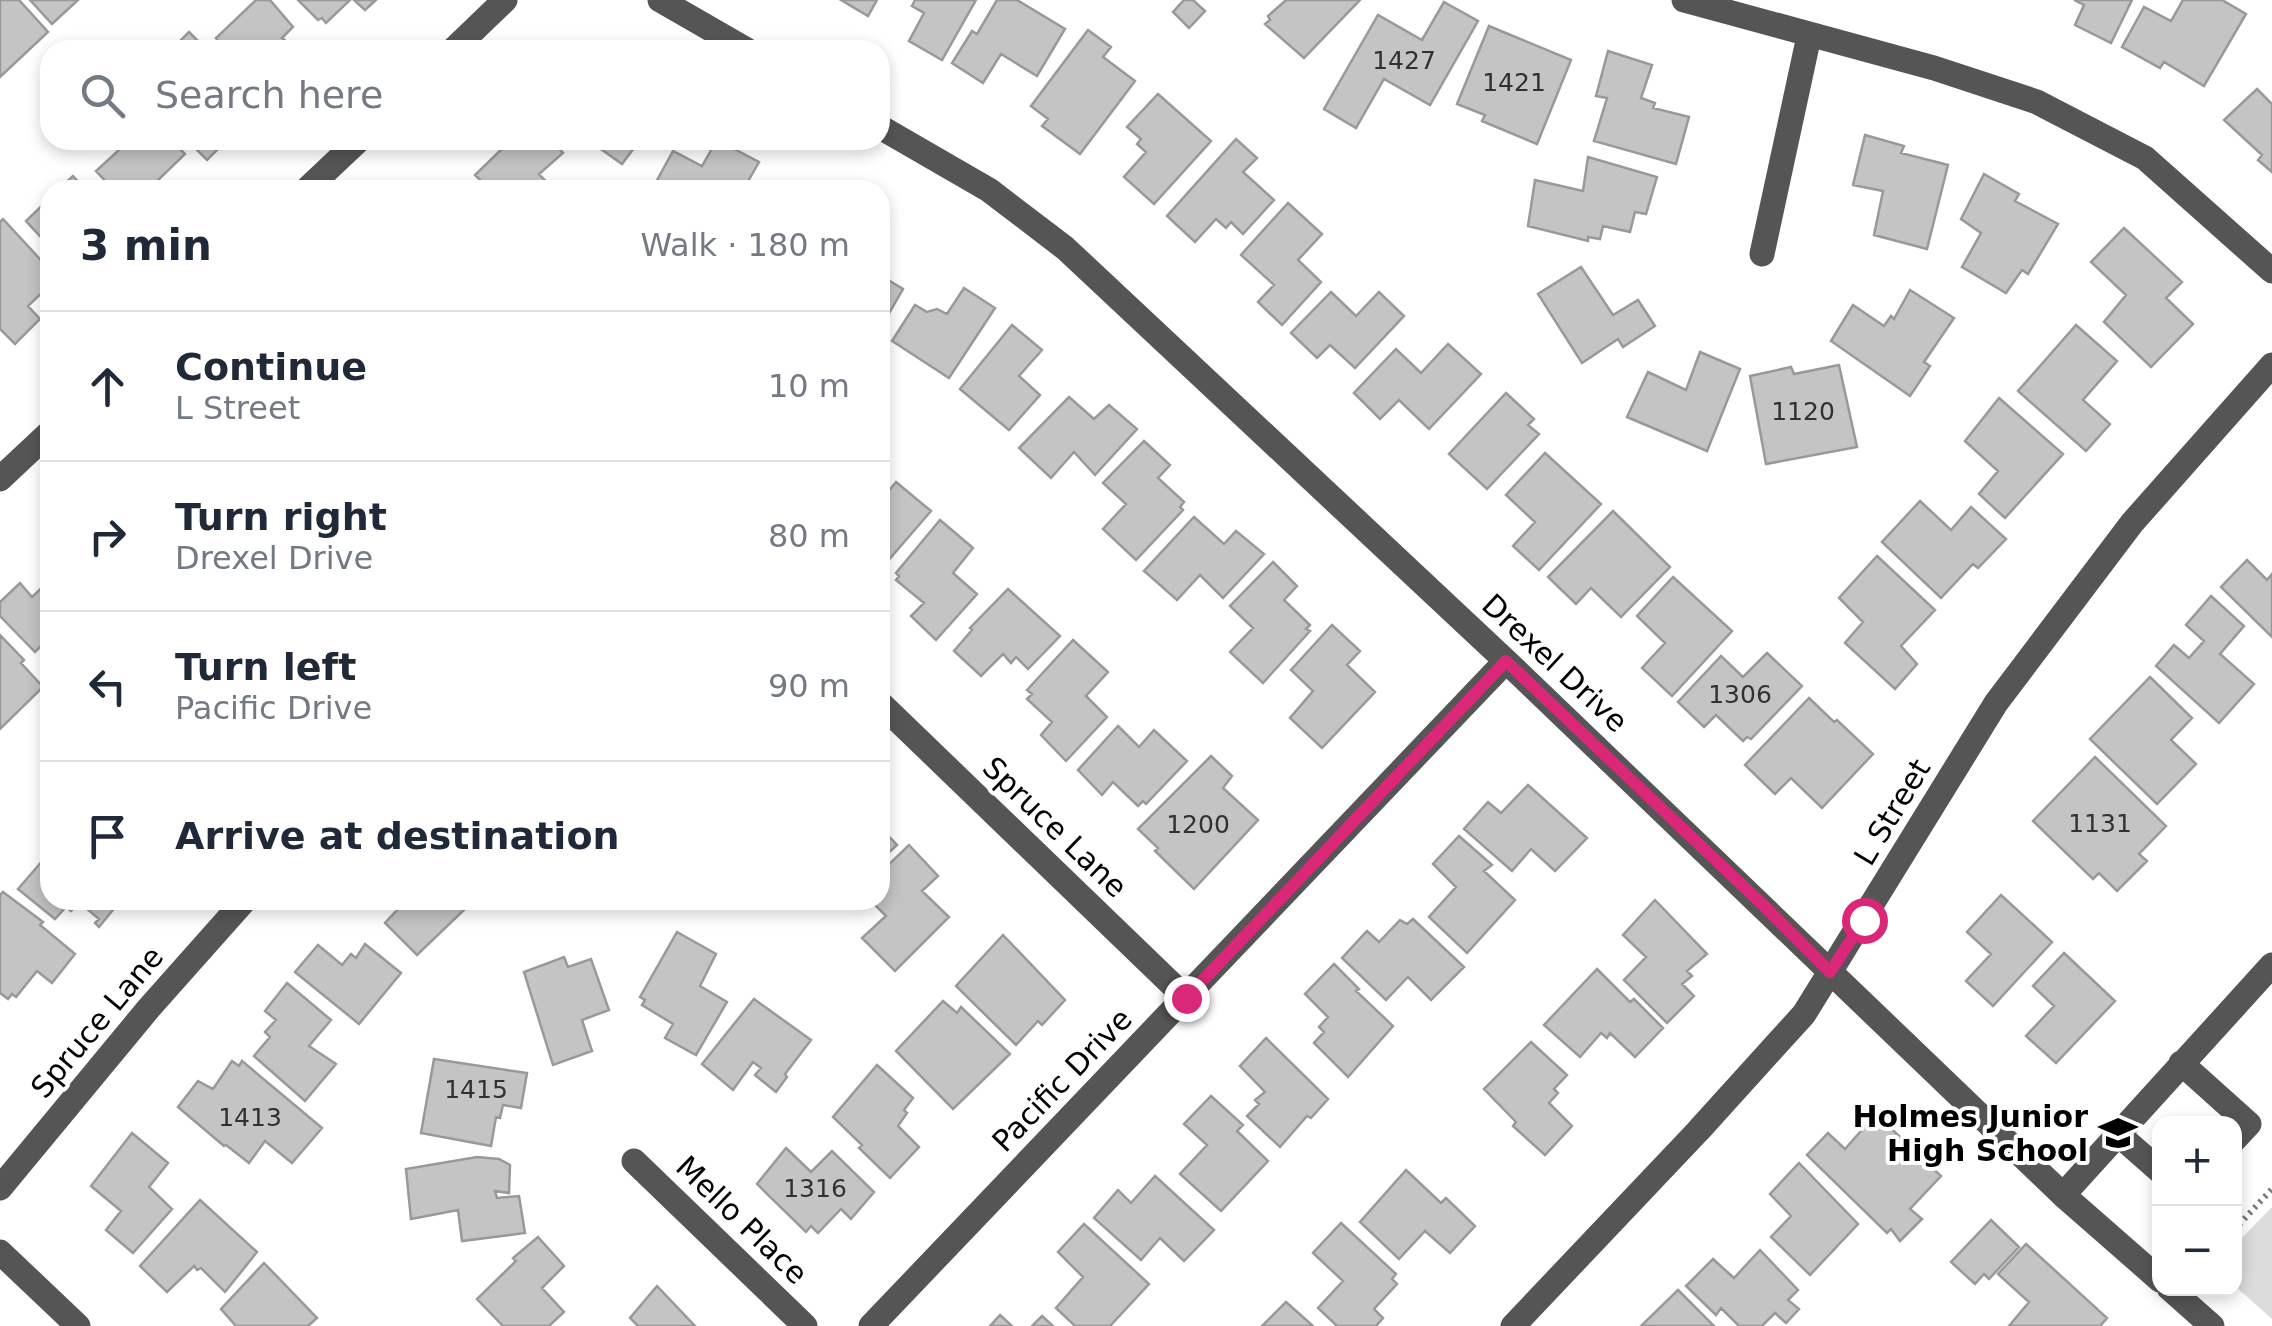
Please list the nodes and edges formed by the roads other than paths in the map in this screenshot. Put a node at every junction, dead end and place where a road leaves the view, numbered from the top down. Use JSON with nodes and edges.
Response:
{"nodes":[{"id":1,"x":505,"y":0,"type":"edge"},
{"id":2,"x":660,"y":0,"type":"edge"},
{"id":3,"x":1684,"y":0,"type":"edge"},
{"id":4,"x":1809,"y":36,"type":"junction"},
{"id":5,"x":463,"y":40,"type":"edge"},
{"id":6,"x":729,"y":40,"type":"edge"},
{"id":7,"x":890,"y":133,"type":"edge"},
{"id":8,"x":348,"y":150,"type":"edge"},
{"id":9,"x":317,"y":180,"type":"edge"},
{"id":10,"x":1762,"y":254,"type":"dead end"},
{"id":11,"x":2272,"y":270,"type":"edge"},
{"id":12,"x":2272,"y":365,"type":"edge"},
{"id":13,"x":40,"y":441,"type":"edge"},
{"id":14,"x":0,"y":479,"type":"edge"},
{"id":15,"x":1506,"y":661,"type":"junction"},
{"id":16,"x":890,"y":713,"type":"edge"},
{"id":17,"x":236,"y":910,"type":"edge"},
{"id":18,"x":2272,"y":965,"type":"edge"},
{"id":19,"x":1830,"y":972,"type":"junction"},
{"id":20,"x":1186,"y":998,"type":"junction"},
{"id":21,"x":2182,"y":1063,"type":"junction"},
{"id":22,"x":2239,"y":1116,"type":"edge"},
{"id":23,"x":2119,"y":1134,"type":"junction"},
{"id":24,"x":634,"y":1160,"type":"dead end"},
{"id":25,"x":2152,"y":1164,"type":"edge"},
{"id":26,"x":0,"y":1188,"type":"edge"},
{"id":27,"x":2063,"y":1195,"type":"junction"},
{"id":28,"x":0,"y":1252,"type":"edge"},
{"id":29,"x":2152,"y":1273,"type":"edge"},
{"id":30,"x":2178,"y":1296,"type":"edge"},
{"id":31,"x":78,"y":1326,"type":"edge"},
{"id":32,"x":805,"y":1326,"type":"edge"},
{"id":33,"x":870,"y":1326,"type":"edge"},
{"id":34,"x":1513,"y":1326,"type":"edge"},
{"id":35,"x":2212,"y":1326,"type":"edge"}],
"edges":[{"from":1,"to":5,"type":"street"},
{"from":2,"to":6,"type":"street"},
{"from":3,"to":4,"type":"street"},
{"from":4,"to":10,"type":"street"},
{"from":4,"to":11,"type":"street"},
{"from":7,"to":15,"type":"street","name":"Drexel Drive"},
{"from":8,"to":9,"type":"street"},
{"from":12,"to":19,"type":"street","name":"L Street"},
{"from":13,"to":14,"type":"street"},
{"from":15,"to":19,"type":"street","name":"Drexel Drive"},
{"from":15,"to":20,"type":"street","name":"Pacific Drive"},
{"from":16,"to":20,"type":"street","name":"Spruce Lane"},
{"from":17,"to":26,"type":"street","name":"Spruce Lane"},
{"from":18,"to":21,"type":"street"},
{"from":19,"to":27,"type":"street","name":"Drexel Drive"},
{"from":19,"to":34,"type":"street","name":"L Street"},
{"from":20,"to":33,"type":"street","name":"Pacific Drive"},
{"from":21,"to":22,"type":"street"},
{"from":21,"to":23,"type":"street"},
{"from":23,"to":25,"type":"street"},
{"from":23,"to":27,"type":"street"},
{"from":24,"to":32,"type":"street","name":"Mello Place"},
{"from":27,"to":29,"type":"street","name":"Drexel Drive"},
{"from":28,"to":31,"type":"street"},
{"from":30,"to":35,"type":"street"}]}
